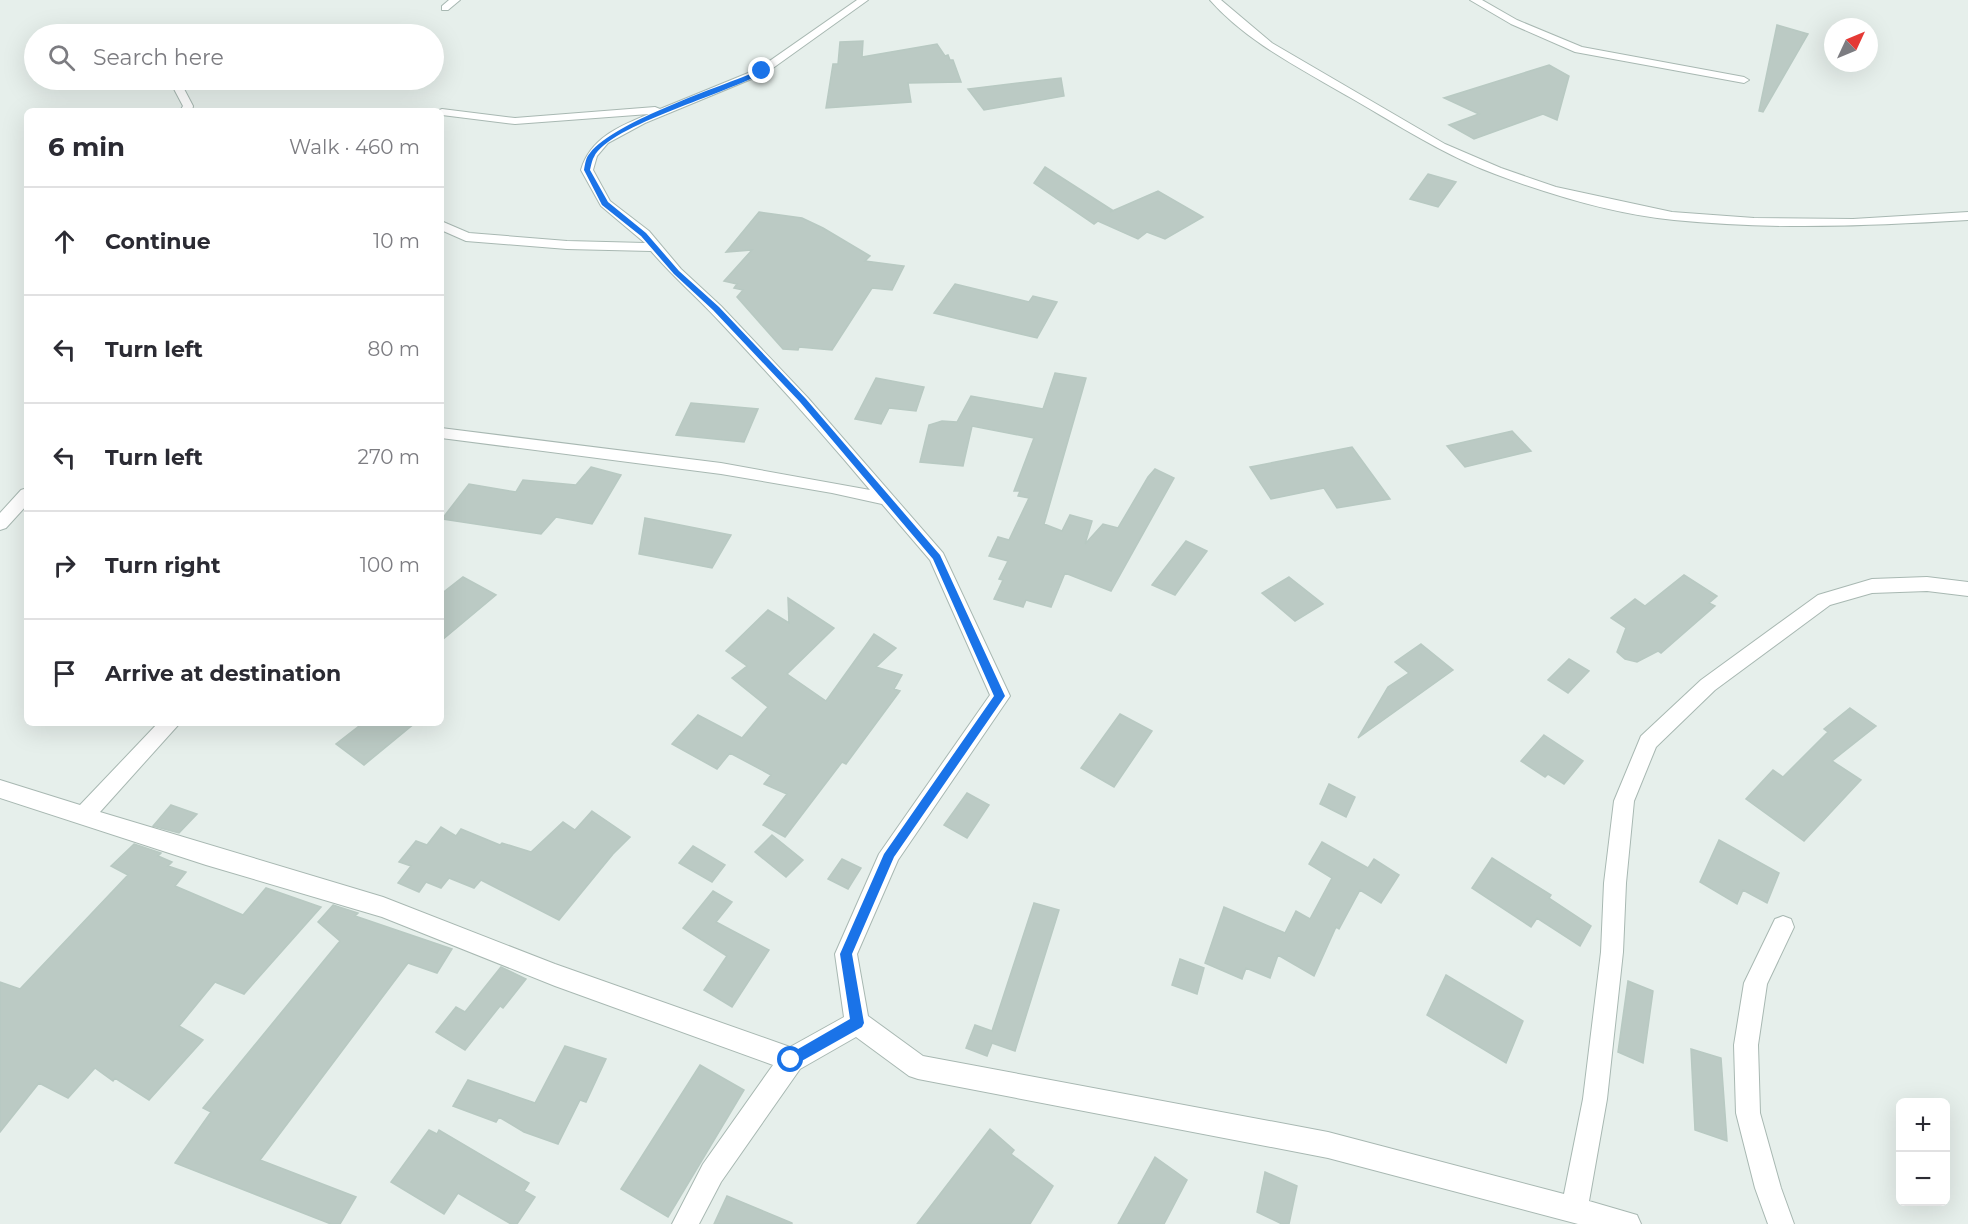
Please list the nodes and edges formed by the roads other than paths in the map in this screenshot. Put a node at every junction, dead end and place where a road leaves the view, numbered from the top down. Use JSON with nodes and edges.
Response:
{"nodes":[{"id":1,"x":454,"y":0,"type":"edge"},
{"id":2,"x":863,"y":0,"type":"edge"},
{"id":3,"x":1215,"y":0,"type":"edge"},
{"id":4,"x":1475,"y":0,"type":"edge"},
{"id":5,"x":445,"y":8,"type":"dead end"},
{"id":6,"x":1744,"y":80,"type":"dead end"},
{"id":7,"x":180,"y":90,"type":"edge"},
{"id":8,"x":187,"y":108,"type":"edge"},
{"id":9,"x":672,"y":109,"type":"junction"},
{"id":10,"x":444,"y":112,"type":"edge"},
{"id":11,"x":1968,"y":216,"type":"edge"},
{"id":12,"x":444,"y":226,"type":"edge"},
{"id":13,"x":654,"y":247,"type":"junction"},
{"id":14,"x":444,"y":433,"type":"edge"},
{"id":15,"x":24,"y":497,"type":"edge"},
{"id":16,"x":887,"y":499,"type":"junction"},
{"id":17,"x":0,"y":524,"type":"edge"},
{"id":18,"x":1968,"y":589,"type":"edge"},
{"id":19,"x":167,"y":726,"type":"edge"},
{"id":20,"x":0,"y":789,"type":"edge"},
{"id":21,"x":83,"y":816,"type":"junction"},
{"id":22,"x":1784,"y":927,"type":"dead end"},
{"id":23,"x":857,"y":1023,"type":"junction"},
{"id":24,"x":791,"y":1060,"type":"junction"},
{"id":25,"x":1574,"y":1210,"type":"junction"},
{"id":26,"x":685,"y":1224,"type":"edge"},
{"id":27,"x":1628,"y":1224,"type":"edge"},
{"id":28,"x":1781,"y":1224,"type":"edge"}],
"edges":[{"from":1,"to":5,"type":"street"},
{"from":2,"to":9,"type":"street"},
{"from":3,"to":11,"type":"street"},
{"from":4,"to":6,"type":"street"},
{"from":7,"to":8,"type":"street"},
{"from":9,"to":10,"type":"street"},
{"from":9,"to":13,"type":"street"},
{"from":12,"to":13,"type":"street"},
{"from":13,"to":16,"type":"street"},
{"from":14,"to":16,"type":"street"},
{"from":15,"to":17,"type":"street"},
{"from":16,"to":23,"type":"street"},
{"from":18,"to":25,"type":"street"},
{"from":19,"to":21,"type":"street"},
{"from":20,"to":21,"type":"street"},
{"from":21,"to":24,"type":"street"},
{"from":22,"to":28,"type":"street"},
{"from":23,"to":24,"type":"street"},
{"from":23,"to":25,"type":"street"},
{"from":24,"to":26,"type":"street"},
{"from":25,"to":27,"type":"street"}]}
